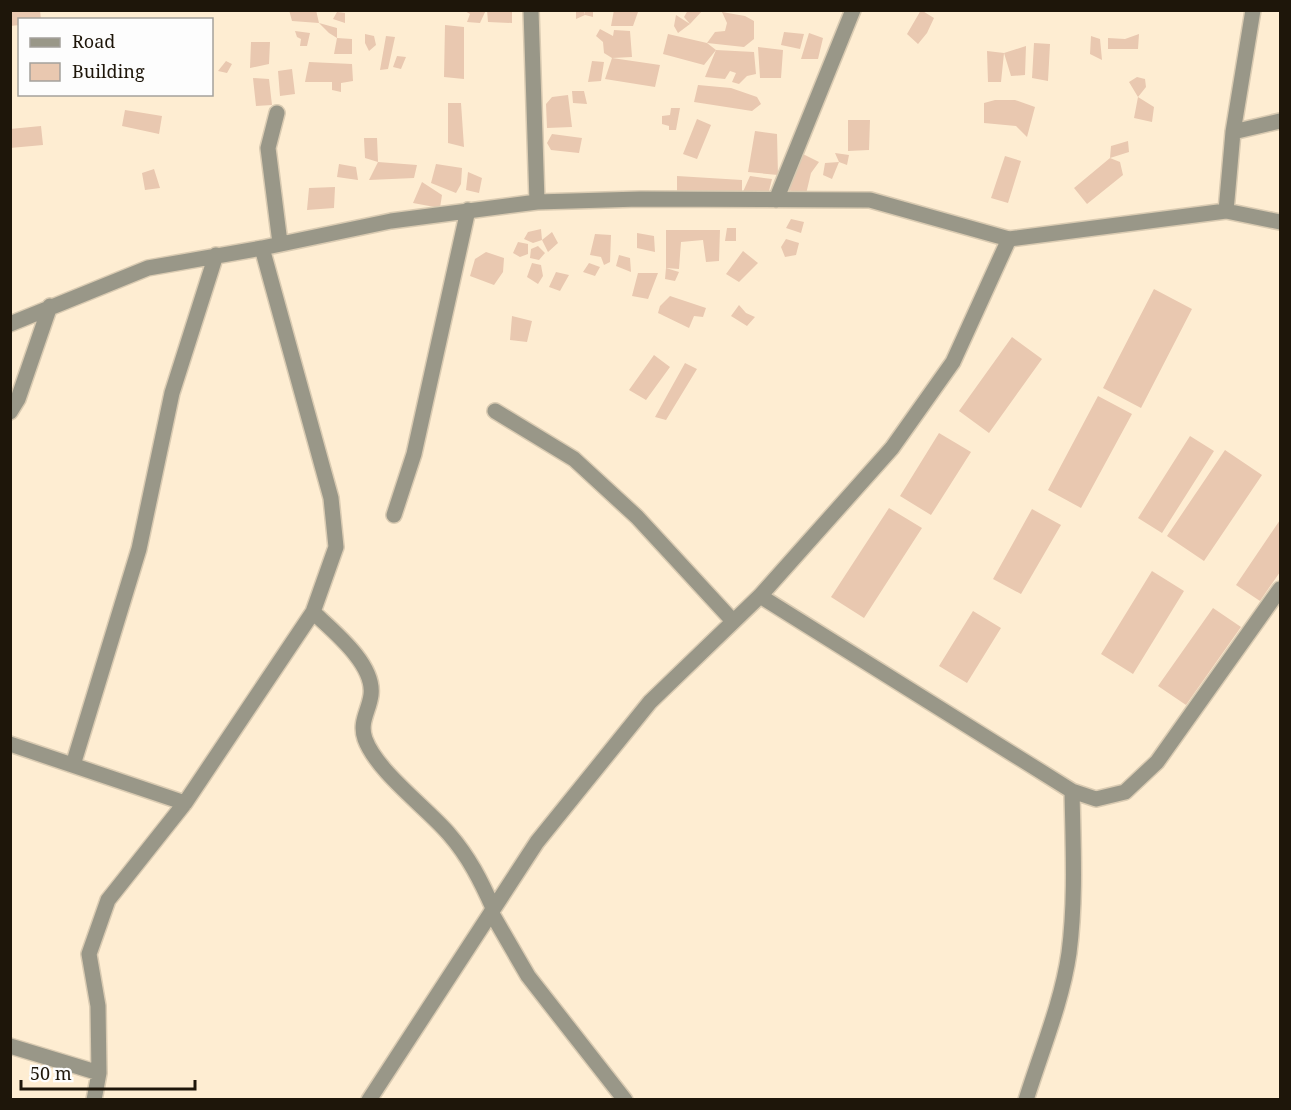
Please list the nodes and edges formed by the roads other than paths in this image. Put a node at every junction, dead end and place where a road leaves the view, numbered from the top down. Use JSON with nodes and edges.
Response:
{"nodes":[{"id":1,"x":531,"y":10,"type":"edge"},
{"id":2,"x":853,"y":10,"type":"edge"},
{"id":3,"x":1253,"y":10,"type":"edge"},
{"id":4,"x":277,"y":113,"type":"dead end"},
{"id":5,"x":1281,"y":121,"type":"edge"},
{"id":6,"x":1233,"y":132,"type":"junction"},
{"id":7,"x":776,"y":200,"type":"junction"},
{"id":8,"x":537,"y":202,"type":"junction"},
{"id":9,"x":468,"y":210,"type":"junction"},
{"id":10,"x":1226,"y":211,"type":"junction"},
{"id":11,"x":1281,"y":222,"type":"edge"},
{"id":12,"x":1009,"y":239,"type":"junction"},
{"id":13,"x":280,"y":243,"type":"junction"},
{"id":14,"x":262,"y":248,"type":"junction"},
{"id":15,"x":216,"y":255,"type":"junction"},
{"id":16,"x":50,"y":306,"type":"junction"},
{"id":17,"x":10,"y":324,"type":"edge"},
{"id":18,"x":495,"y":411,"type":"dead end"},
{"id":19,"x":10,"y":412,"type":"edge"},
{"id":20,"x":394,"y":514,"type":"dead end"},
{"id":21,"x":1281,"y":589,"type":"edge"},
{"id":22,"x":760,"y":596,"type":"junction"},
{"id":23,"x":313,"y":612,"type":"junction"},
{"id":24,"x":732,"y":620,"type":"junction"},
{"id":25,"x":10,"y":744,"type":"edge"},
{"id":26,"x":73,"y":765,"type":"junction"},
{"id":27,"x":1072,"y":791,"type":"junction"},
{"id":28,"x":185,"y":803,"type":"junction"},
{"id":29,"x":492,"y":910,"type":"junction"},
{"id":30,"x":10,"y":1046,"type":"edge"},
{"id":31,"x":99,"y":1073,"type":"junction"},
{"id":32,"x":94,"y":1100,"type":"edge"},
{"id":33,"x":369,"y":1100,"type":"edge"},
{"id":34,"x":625,"y":1100,"type":"edge"},
{"id":35,"x":1026,"y":1100,"type":"edge"}],
"edges":[{"from":1,"to":8,"type":"street"},
{"from":2,"to":7,"type":"street"},
{"from":3,"to":6,"type":"street"},
{"from":4,"to":13,"type":"street"},
{"from":5,"to":6,"type":"street"},
{"from":6,"to":10,"type":"street"},
{"from":7,"to":8,"type":"street"},
{"from":7,"to":12,"type":"street"},
{"from":8,"to":9,"type":"street"},
{"from":9,"to":13,"type":"street"},
{"from":9,"to":20,"type":"street"},
{"from":10,"to":11,"type":"street"},
{"from":10,"to":12,"type":"street"},
{"from":12,"to":22,"type":"street"},
{"from":13,"to":14,"type":"street"},
{"from":14,"to":15,"type":"street"},
{"from":14,"to":23,"type":"street"},
{"from":15,"to":16,"type":"street"},
{"from":15,"to":26,"type":"street"},
{"from":16,"to":17,"type":"street"},
{"from":16,"to":19,"type":"street"},
{"from":18,"to":24,"type":"street"},
{"from":21,"to":27,"type":"street"},
{"from":22,"to":24,"type":"street"},
{"from":22,"to":27,"type":"street"},
{"from":23,"to":28,"type":"street"},
{"from":23,"to":29,"type":"street"},
{"from":24,"to":29,"type":"street"},
{"from":25,"to":26,"type":"street"},
{"from":26,"to":28,"type":"street"},
{"from":27,"to":35,"type":"street"},
{"from":28,"to":31,"type":"street"},
{"from":29,"to":33,"type":"street"},
{"from":29,"to":34,"type":"street"},
{"from":30,"to":31,"type":"street"},
{"from":31,"to":32,"type":"street"}]}
